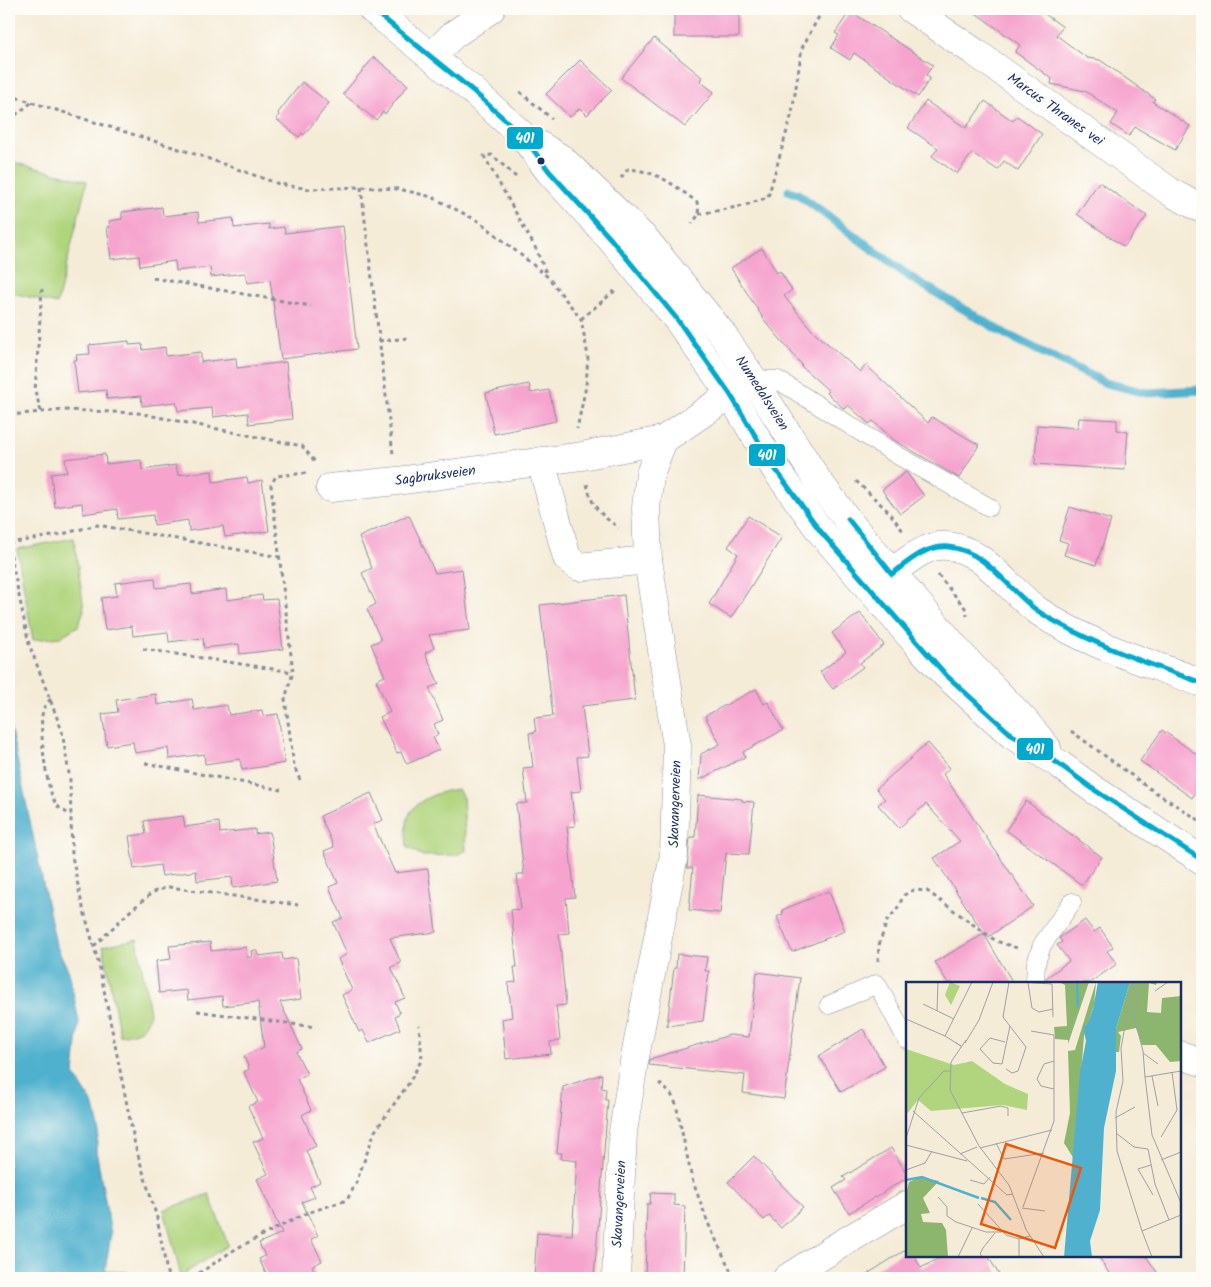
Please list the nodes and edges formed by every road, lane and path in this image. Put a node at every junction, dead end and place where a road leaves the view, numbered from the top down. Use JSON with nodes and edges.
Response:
{"nodes":[{"id":1,"x":372,"y":9,"type":"edge"},
{"id":2,"x":491,"y":9,"type":"edge"},
{"id":3,"x":823,"y":9,"type":"edge"},
{"id":4,"x":911,"y":9,"type":"edge"},
{"id":5,"x":431,"y":57,"type":"junction"},
{"id":6,"x":9,"y":95,"type":"edge"},
{"id":7,"x":32,"y":102,"type":"junction"},
{"id":8,"x":9,"y":120,"type":"edge"},
{"id":9,"x":523,"y":136,"type":"junction"},
{"id":10,"x":621,"y":178,"type":"dead end"},
{"id":11,"x":521,"y":182,"type":"dead end"},
{"id":12,"x":361,"y":187,"type":"junction"},
{"id":13,"x":1202,"y":209,"type":"edge"},
{"id":14,"x":699,"y":214,"type":"junction"},
{"id":15,"x":692,"y":224,"type":"dead end"},
{"id":16,"x":548,"y":277,"type":"junction"},
{"id":17,"x":153,"y":278,"type":"dead end"},
{"id":18,"x":42,"y":289,"type":"dead end"},
{"id":19,"x":618,"y":289,"type":"dead end"},
{"id":20,"x":311,"y":306,"type":"dead end"},
{"id":21,"x":581,"y":319,"type":"junction"},
{"id":22,"x":409,"y":338,"type":"dead end"},
{"id":23,"x":379,"y":341,"type":"junction"},
{"id":24,"x":753,"y":378,"type":"junction"},
{"id":25,"x":730,"y":394,"type":"junction"},
{"id":26,"x":41,"y":412,"type":"junction"},
{"id":27,"x":9,"y":415,"type":"edge"},
{"id":28,"x":663,"y":440,"type":"junction"},
{"id":29,"x":582,"y":456,"type":"junction"},
{"id":30,"x":541,"y":461,"type":"junction"},
{"id":31,"x":394,"y":462,"type":"dead end"},
{"id":32,"x":322,"y":477,"type":"junction"},
{"id":33,"x":989,"y":507,"type":"dead end"},
{"id":34,"x":9,"y":543,"type":"edge"},
{"id":35,"x":9,"y":547,"type":"edge"},
{"id":36,"x":280,"y":557,"type":"junction"},
{"id":37,"x":648,"y":560,"type":"junction"},
{"id":38,"x":892,"y":574,"type":"junction"},
{"id":39,"x":870,"y":590,"type":"junction"},
{"id":40,"x":143,"y":649,"type":"dead end"},
{"id":41,"x":293,"y":672,"type":"junction"},
{"id":42,"x":1202,"y":683,"type":"edge"},
{"id":43,"x":51,"y":699,"type":"junction"},
{"id":44,"x":145,"y":763,"type":"dead end"},
{"id":45,"x":1059,"y":764,"type":"junction"},
{"id":46,"x":300,"y":780,"type":"dead end"},
{"id":47,"x":281,"y":790,"type":"dead end"},
{"id":48,"x":71,"y":816,"type":"junction"},
{"id":49,"x":1202,"y":860,"type":"edge"},
{"id":50,"x":1072,"y":902,"type":"dead end"},
{"id":51,"x":298,"y":905,"type":"dead end"},
{"id":52,"x":1042,"y":944,"type":"junction"},
{"id":53,"x":94,"y":946,"type":"junction"},
{"id":54,"x":1035,"y":982,"type":"edge"},
{"id":55,"x":877,"y":984,"type":"junction"},
{"id":56,"x":829,"y":1005,"type":"dead end"},
{"id":57,"x":197,"y":1011,"type":"dead end"},
{"id":58,"x":419,"y":1025,"type":"dead end"},
{"id":59,"x":314,"y":1027,"type":"dead end"},
{"id":60,"x":906,"y":1038,"type":"edge"},
{"id":61,"x":1181,"y":1055,"type":"edge"},
{"id":62,"x":634,"y":1062,"type":"junction"},
{"id":63,"x":1202,"y":1062,"type":"edge"},
{"id":64,"x":906,"y":1206,"type":"edge"},
{"id":65,"x":168,"y":1278,"type":"edge"},
{"id":66,"x":192,"y":1278,"type":"edge"},
{"id":67,"x":616,"y":1278,"type":"edge"},
{"id":68,"x":734,"y":1278,"type":"edge"},
{"id":69,"x":787,"y":1278,"type":"edge"}],
"edges":[{"from":1,"to":5,"type":"street","name":"Numedalsveien"},
{"from":2,"to":5,"type":"street"},
{"from":3,"to":14,"type":"path"},
{"from":4,"to":13,"type":"street","name":"Marcus Thranes vei"},
{"from":5,"to":9,"type":"street","name":"Numedalsveien"},
{"from":6,"to":7,"type":"path"},
{"from":7,"to":8,"type":"path"},
{"from":7,"to":12,"type":"path"},
{"from":9,"to":24,"type":"street","name":"Numedalsveien"},
{"from":9,"to":25,"type":"street","name":"Numedalsveien"},
{"from":10,"to":14,"type":"path"},
{"from":11,"to":16,"type":"path"},
{"from":12,"to":16,"type":"path"},
{"from":12,"to":23,"type":"path"},
{"from":14,"to":15,"type":"path"},
{"from":16,"to":21,"type":"path"},
{"from":17,"to":20,"type":"path"},
{"from":18,"to":26,"type":"path"},
{"from":19,"to":21,"type":"path"},
{"from":21,"to":29,"type":"path"},
{"from":22,"to":23,"type":"path"},
{"from":23,"to":31,"type":"path"},
{"from":24,"to":25,"type":"street"},
{"from":24,"to":33,"type":"lane"},
{"from":24,"to":38,"type":"street","name":"Numedalsveien"},
{"from":25,"to":28,"type":"street"},
{"from":25,"to":39,"type":"street","name":"Numedalsveien"},
{"from":26,"to":27,"type":"path"},
{"from":26,"to":32,"type":"path"},
{"from":28,"to":29,"type":"street","name":"Sagbruksveien"},
{"from":28,"to":37,"type":"street","name":"Skavangerveien"},
{"from":29,"to":30,"type":"street","name":"Sagbruksveien"},
{"from":29,"to":37,"type":"path"},
{"from":30,"to":32,"type":"street","name":"Sagbruksveien"},
{"from":30,"to":37,"type":"street"},
{"from":32,"to":36,"type":"path"},
{"from":34,"to":36,"type":"path"},
{"from":35,"to":43,"type":"path"},
{"from":36,"to":41,"type":"path"},
{"from":37,"to":62,"type":"street","name":"Skavangerveien"},
{"from":38,"to":39,"type":"street"},
{"from":38,"to":42,"type":"street"},
{"from":38,"to":45,"type":"street","name":"Numedalsveien"},
{"from":39,"to":45,"type":"street","name":"Numedalsveien"},
{"from":40,"to":41,"type":"path"},
{"from":41,"to":46,"type":"path"},
{"from":43,"to":48,"type":"path"},
{"from":43,"to":48,"type":"path"},
{"from":44,"to":47,"type":"path"},
{"from":45,"to":49,"type":"street","name":"Numedalsveien"},
{"from":48,"to":53,"type":"path"},
{"from":50,"to":52,"type":"lane"},
{"from":51,"to":53,"type":"path"},
{"from":52,"to":54,"type":"lane"},
{"from":52,"to":55,"type":"path"},
{"from":53,"to":65,"type":"path"},
{"from":55,"to":56,"type":"lane"},
{"from":55,"to":60,"type":"lane"},
{"from":57,"to":59,"type":"path"},
{"from":58,"to":66,"type":"path"},
{"from":61,"to":63,"type":"street"},
{"from":62,"to":67,"type":"street","name":"Skavangerveien"},
{"from":62,"to":68,"type":"path"},
{"from":64,"to":69,"type":"street"}]}
